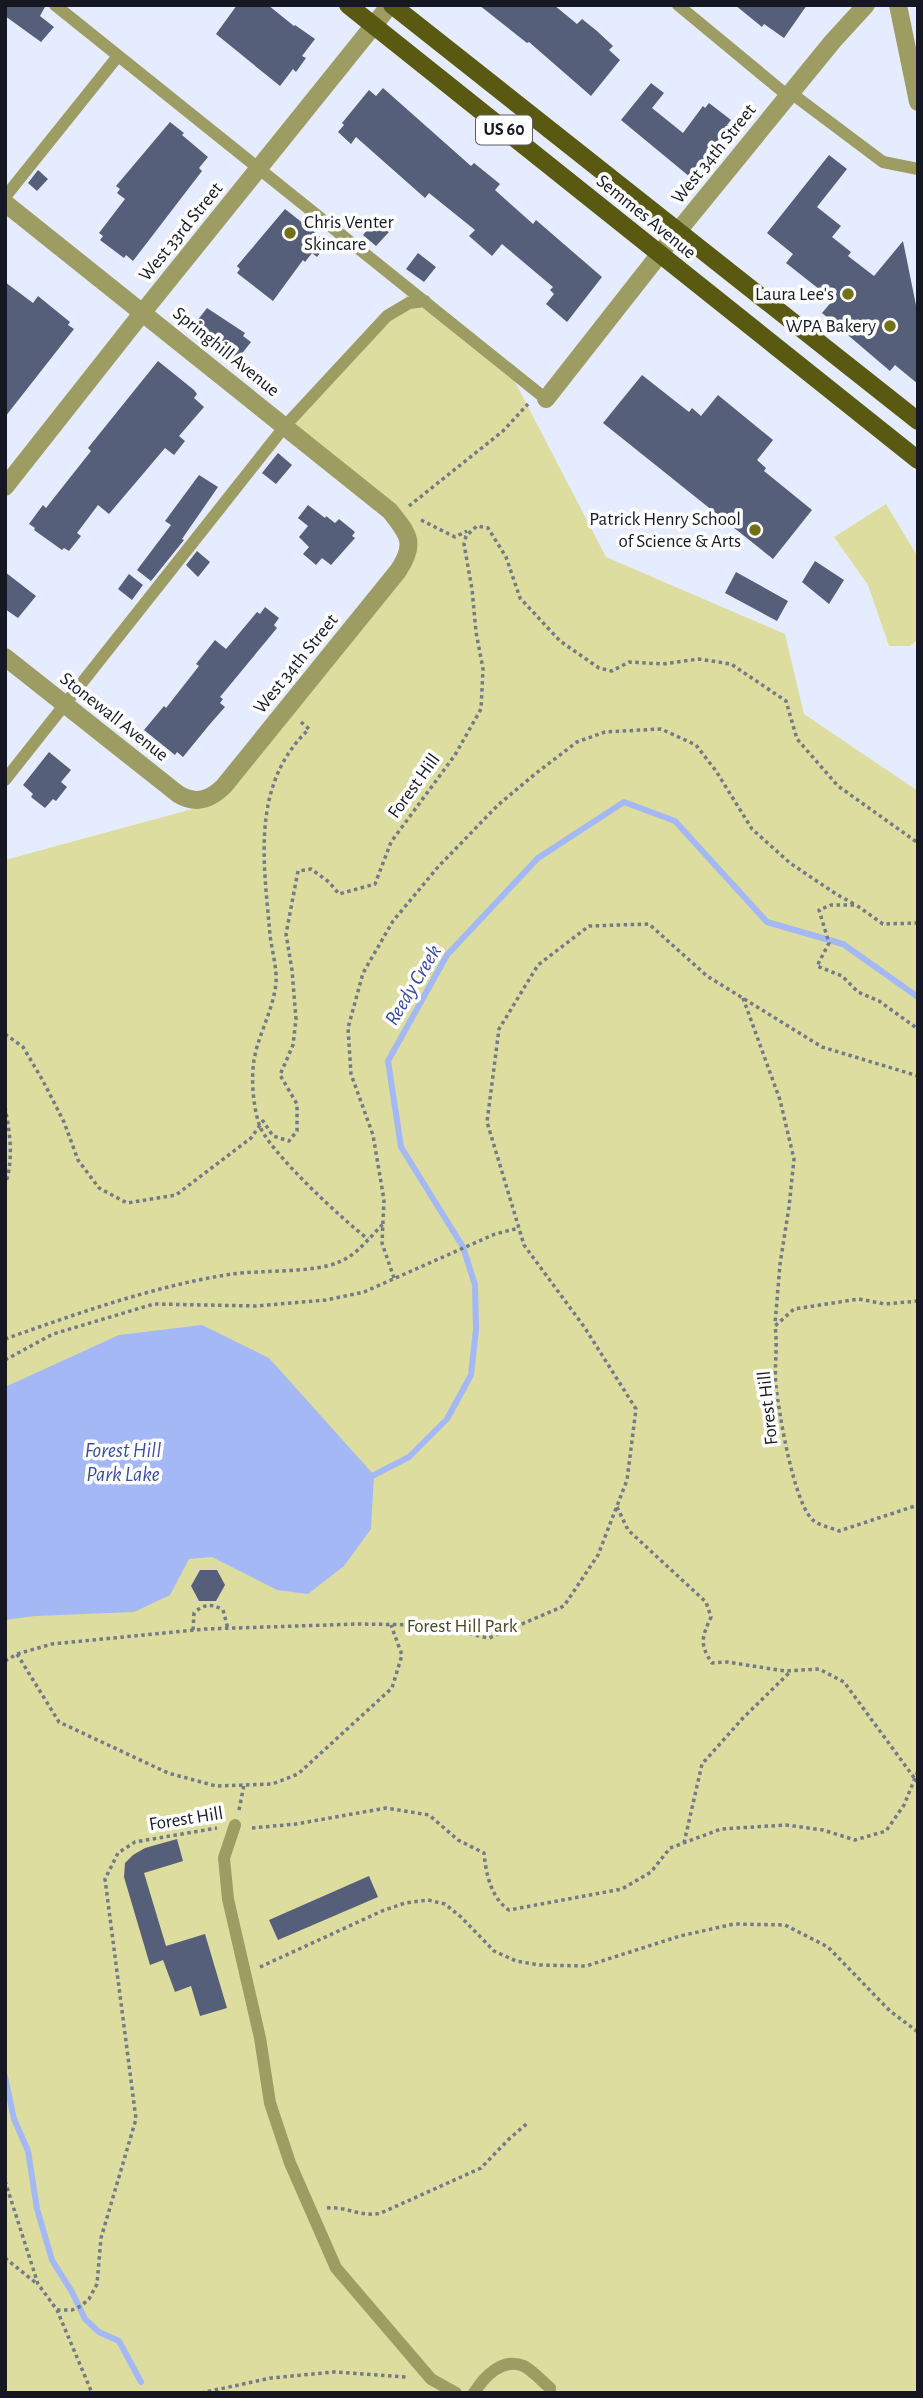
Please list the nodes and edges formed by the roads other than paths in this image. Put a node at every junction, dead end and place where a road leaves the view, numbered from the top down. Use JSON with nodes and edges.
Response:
{"nodes":[{"id":1,"x":55,"y":5,"type":"edge"},
{"id":2,"x":348,"y":5,"type":"edge"},
{"id":3,"x":391,"y":5,"type":"edge"},
{"id":4,"x":678,"y":5,"type":"edge"},
{"id":5,"x":866,"y":5,"type":"edge"},
{"id":6,"x":898,"y":5,"type":"edge"},
{"id":7,"x":374,"y":26,"type":"junction"},
{"id":8,"x":118,"y":56,"type":"junction"},
{"id":9,"x":790,"y":95,"type":"junction"},
{"id":10,"x":917,"y":95,"type":"edge"},
{"id":11,"x":260,"y":168,"type":"junction"},
{"id":12,"x":918,"y":169,"type":"edge"},
{"id":13,"x":5,"y":197,"type":"edge"},
{"id":14,"x":5,"y":203,"type":"edge"},
{"id":15,"x":678,"y":232,"type":"junction"},
{"id":16,"x":660,"y":254,"type":"junction"},
{"id":17,"x":425,"y":301,"type":"junction"},
{"id":18,"x":143,"y":312,"type":"junction"},
{"id":19,"x":542,"y":396,"type":"joint"},
{"id":20,"x":918,"y":421,"type":"edge"},
{"id":21,"x":285,"y":426,"type":"junction"},
{"id":22,"x":918,"y":460,"type":"edge"},
{"id":23,"x":5,"y":487,"type":"edge"},
{"id":24,"x":410,"y":542,"type":"joint"},
{"id":25,"x":5,"y":657,"type":"edge"},
{"id":26,"x":66,"y":705,"type":"junction"},
{"id":27,"x":5,"y":780,"type":"edge"},
{"id":28,"x":201,"y":801,"type":"joint"},
{"id":29,"x":235,"y":1825,"type":"road end"},
{"id":30,"x":456,"y":2393,"type":"edge"},
{"id":31,"x":474,"y":2393,"type":"edge"},
{"id":32,"x":550,"y":2393,"type":"edge"}],
"edges":[{"from":1,"to":8,"type":"lane"},
{"from":2,"to":7,"type":"main road","name":"Semmes Avenue","number":"US 60"},
{"from":3,"to":7,"type":"street","name":"West 33rd Street"},
{"from":3,"to":15,"type":"main road","name":"Semmes Avenue","number":"US 60"},
{"from":4,"to":9,"type":"lane"},
{"from":5,"to":9,"type":"street","name":"West 34th Street"},
{"from":6,"to":10,"type":"street"},
{"from":7,"to":11,"type":"street","name":"West 33rd Street"},
{"from":7,"to":16,"type":"main road","name":"Semmes Avenue","number":"US 60"},
{"from":8,"to":11,"type":"lane"},
{"from":8,"to":13,"type":"lane"},
{"from":9,"to":12,"type":"lane"},
{"from":9,"to":15,"type":"street","name":"West 34th Street"},
{"from":11,"to":17,"type":"lane"},
{"from":11,"to":18,"type":"street","name":"West 33rd Street"},
{"from":14,"to":18,"type":"street","name":"Springhill Avenue"},
{"from":15,"to":16,"type":"street","name":"West 34th Street"},
{"from":15,"to":20,"type":"main road","name":"Semmes Avenue","number":"US 60"},
{"from":16,"to":19,"type":"street","name":"West 34th Street"},
{"from":16,"to":22,"type":"main road","name":"Semmes Avenue","number":"US 60"},
{"from":17,"to":19,"type":"lane"},
{"from":17,"to":21,"type":"lane"},
{"from":18,"to":21,"type":"street","name":"Springhill Avenue"},
{"from":18,"to":23,"type":"street","name":"West 33rd Street"},
{"from":21,"to":24,"type":"street","name":"Springhill Avenue"},
{"from":21,"to":26,"type":"lane"},
{"from":24,"to":28,"type":"street","name":"West 34th Street"},
{"from":25,"to":26,"type":"street","name":"Stonewall Avenue"},
{"from":26,"to":27,"type":"lane"},
{"from":26,"to":28,"type":"street","name":"Stonewall Avenue"},
{"from":29,"to":30,"type":"lane"},
{"from":31,"to":32,"type":"lane"}]}
